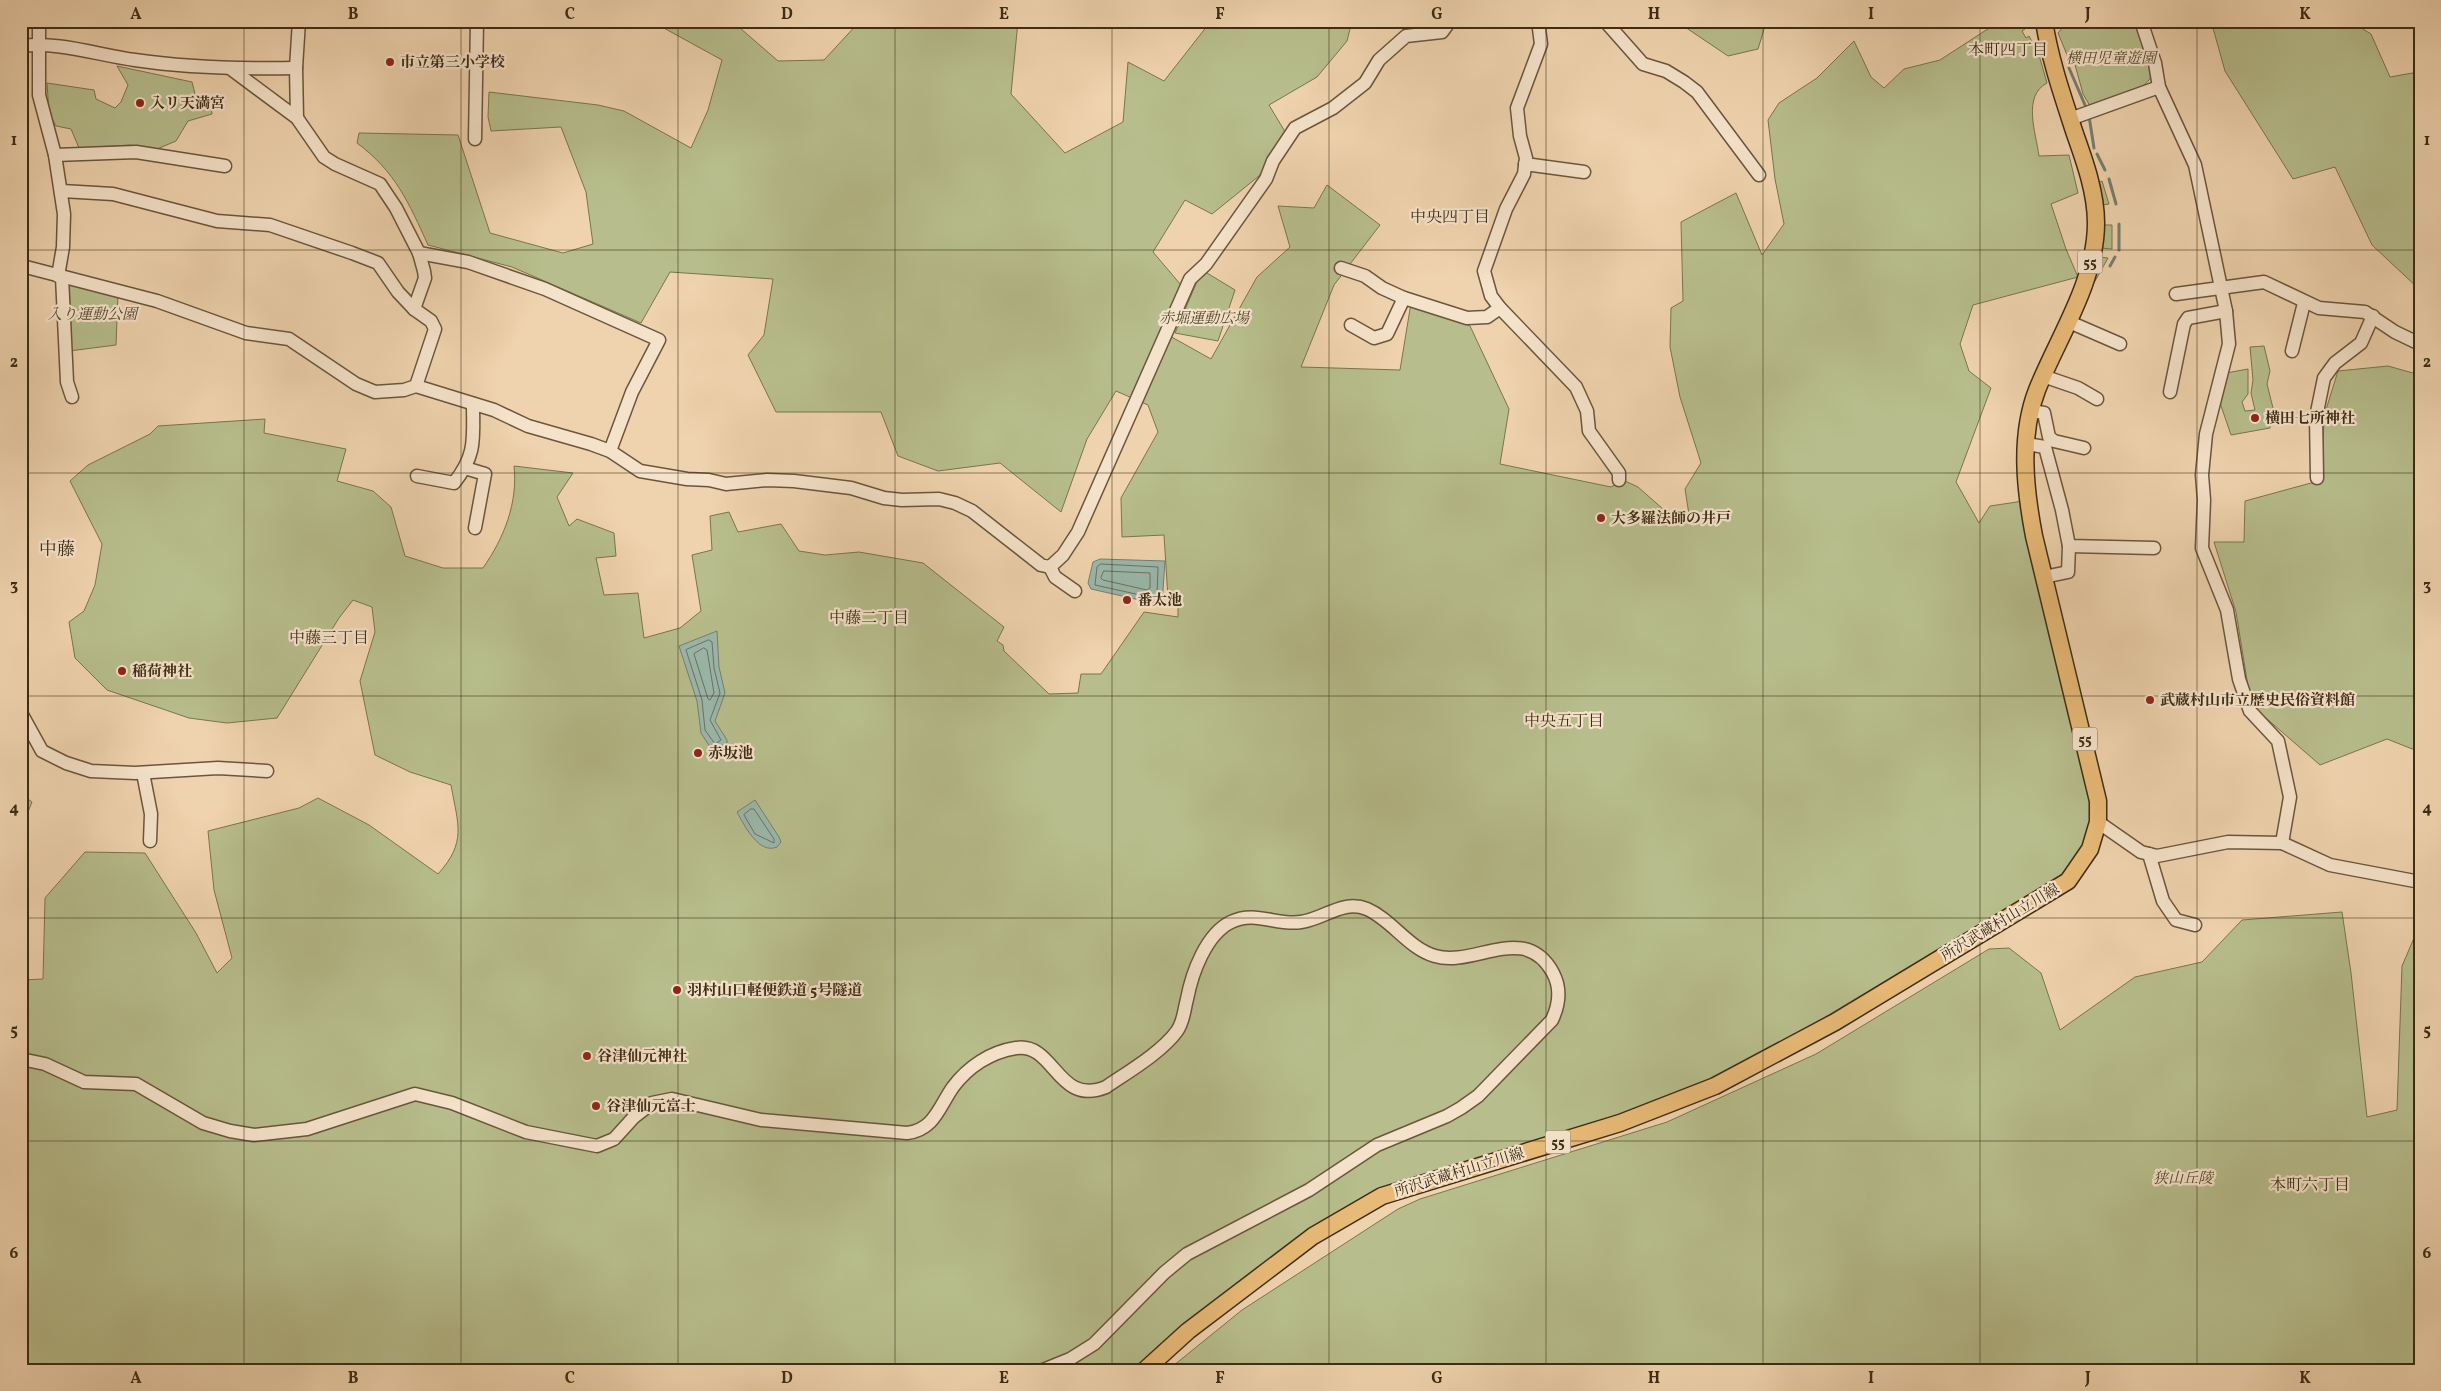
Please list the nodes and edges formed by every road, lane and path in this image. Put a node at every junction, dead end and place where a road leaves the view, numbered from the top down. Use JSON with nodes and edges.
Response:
{"nodes":[{"id":1,"x":39,"y":21,"type":"edge"},
{"id":2,"x":299,"y":21,"type":"edge"},
{"id":3,"x":477,"y":21,"type":"edge"},
{"id":4,"x":1450,"y":21,"type":"edge"},
{"id":5,"x":1538,"y":21,"type":"edge"},
{"id":6,"x":1605,"y":21,"type":"edge"},
{"id":7,"x":2044,"y":21,"type":"edge"},
{"id":8,"x":2141,"y":21,"type":"edge"},
{"id":9,"x":38,"y":43,"type":"junction"},
{"id":10,"x":21,"y":46,"type":"edge"},
{"id":11,"x":296,"y":68,"type":"junction"},
{"id":12,"x":230,"y":69,"type":"junction"},
{"id":13,"x":2159,"y":87,"type":"junction"},
{"id":14,"x":297,"y":118,"type":"junction"},
{"id":15,"x":2070,"y":119,"type":"junction"},
{"id":16,"x":475,"y":139,"type":"dead end"},
{"id":17,"x":55,"y":155,"type":"junction"},
{"id":18,"x":1525,"y":164,"type":"junction"},
{"id":19,"x":224,"y":166,"type":"dead end"},
{"id":20,"x":1584,"y":172,"type":"dead end"},
{"id":21,"x":1759,"y":175,"type":"dead end"},
{"id":22,"x":62,"y":191,"type":"junction"},
{"id":23,"x":420,"y":253,"type":"junction"},
{"id":24,"x":21,"y":268,"type":"edge"},
{"id":25,"x":1341,"y":268,"type":"dead end"},
{"id":26,"x":60,"y":276,"type":"junction"},
{"id":27,"x":2221,"y":287,"type":"junction"},
{"id":28,"x":2176,"y":294,"type":"dead end"},
{"id":29,"x":1404,"y":298,"type":"junction"},
{"id":30,"x":2304,"y":303,"type":"junction"},
{"id":31,"x":1500,"y":308,"type":"junction"},
{"id":32,"x":414,"y":309,"type":"junction"},
{"id":33,"x":2226,"y":311,"type":"junction"},
{"id":34,"x":2373,"y":316,"type":"junction"},
{"id":35,"x":2067,"y":322,"type":"junction"},
{"id":36,"x":1351,"y":325,"type":"dead end"},
{"id":37,"x":2120,"y":344,"type":"dead end"},
{"id":38,"x":2420,"y":344,"type":"edge"},
{"id":39,"x":2292,"y":351,"type":"dead end"},
{"id":40,"x":2043,"y":376,"type":"junction"},
{"id":41,"x":416,"y":386,"type":"junction"},
{"id":42,"x":68,"y":389,"type":"dead end"},
{"id":43,"x":2170,"y":392,"type":"dead end"},
{"id":44,"x":2097,"y":400,"type":"dead end"},
{"id":45,"x":473,"y":404,"type":"junction"},
{"id":46,"x":2032,"y":411,"type":"junction"},
{"id":47,"x":2027,"y":444,"type":"junction"},
{"id":48,"x":2084,"y":448,"type":"dead end"},
{"id":49,"x":610,"y":451,"type":"junction"},
{"id":50,"x":465,"y":468,"type":"junction"},
{"id":51,"x":417,"y":476,"type":"dead end"},
{"id":52,"x":2317,"y":478,"type":"dead end"},
{"id":53,"x":1619,"y":480,"type":"dead end"},
{"id":54,"x":475,"y":528,"type":"dead end"},
{"id":55,"x":2069,"y":546,"type":"junction"},
{"id":56,"x":2154,"y":548,"type":"dead end"},
{"id":57,"x":1050,"y":567,"type":"junction"},
{"id":58,"x":2044,"y":577,"type":"junction"},
{"id":59,"x":1075,"y":591,"type":"dead end"},
{"id":60,"x":21,"y":713,"type":"edge"},
{"id":61,"x":268,"y":771,"type":"dead end"},
{"id":62,"x":143,"y":773,"type":"junction"},
{"id":63,"x":2098,"y":822,"type":"junction"},
{"id":64,"x":150,"y":841,"type":"dead end"},
{"id":65,"x":2282,"y":843,"type":"junction"},
{"id":66,"x":2149,"y":854,"type":"junction"},
{"id":67,"x":2420,"y":882,"type":"edge"},
{"id":68,"x":2195,"y":925,"type":"dead end"},
{"id":69,"x":21,"y":1059,"type":"edge"},
{"id":70,"x":1043,"y":1370,"type":"edge"},
{"id":71,"x":1145,"y":1370,"type":"edge"}],
"edges":[{"from":1,"to":9,"type":"street"},
{"from":2,"to":11,"type":"street"},
{"from":3,"to":16,"type":"street"},
{"from":4,"to":57,"type":"street"},
{"from":5,"to":18,"type":"street"},
{"from":6,"to":21,"type":"street"},
{"from":7,"to":15,"type":"main road","name":"所沢武蔵村山立川線","number":"55"},
{"from":8,"to":13,"type":"street"},
{"from":9,"to":10,"type":"street"},
{"from":9,"to":12,"type":"street"},
{"from":9,"to":17,"type":"street"},
{"from":11,"to":12,"type":"street"},
{"from":11,"to":14,"type":"street"},
{"from":12,"to":14,"type":"street"},
{"from":13,"to":15,"type":"street"},
{"from":13,"to":27,"type":"street"},
{"from":14,"to":23,"type":"street"},
{"from":15,"to":35,"type":"main road","name":"所沢武蔵村山立川線","number":"55"},
{"from":17,"to":19,"type":"street"},
{"from":17,"to":22,"type":"street"},
{"from":18,"to":20,"type":"street"},
{"from":18,"to":31,"type":"street"},
{"from":22,"to":26,"type":"street"},
{"from":22,"to":32,"type":"street"},
{"from":23,"to":32,"type":"street"},
{"from":23,"to":49,"type":"street"},
{"from":24,"to":26,"type":"street"},
{"from":25,"to":29,"type":"street"},
{"from":26,"to":41,"type":"street"},
{"from":26,"to":42,"type":"street"},
{"from":27,"to":28,"type":"street"},
{"from":27,"to":30,"type":"street"},
{"from":27,"to":33,"type":"street"},
{"from":29,"to":31,"type":"street"},
{"from":29,"to":36,"type":"street"},
{"from":30,"to":34,"type":"street"},
{"from":30,"to":39,"type":"street"},
{"from":31,"to":53,"type":"street"},
{"from":32,"to":41,"type":"street"},
{"from":33,"to":43,"type":"street"},
{"from":33,"to":65,"type":"street"},
{"from":34,"to":38,"type":"street"},
{"from":34,"to":52,"type":"street"},
{"from":35,"to":37,"type":"street"},
{"from":35,"to":40,"type":"main road","name":"所沢武蔵村山立川線","number":"55"},
{"from":40,"to":44,"type":"street"},
{"from":40,"to":46,"type":"main road","name":"所沢武蔵村山立川線","number":"55"},
{"from":41,"to":45,"type":"street"},
{"from":45,"to":49,"type":"street"},
{"from":45,"to":50,"type":"street"},
{"from":46,"to":47,"type":"main road","name":"所沢武蔵村山立川線","number":"55"},
{"from":46,"to":48,"type":"street"},
{"from":47,"to":55,"type":"street"},
{"from":47,"to":58,"type":"main road","name":"所沢武蔵村山立川線","number":"55"},
{"from":49,"to":57,"type":"street"},
{"from":50,"to":51,"type":"street"},
{"from":50,"to":54,"type":"street"},
{"from":55,"to":56,"type":"street"},
{"from":55,"to":58,"type":"street"},
{"from":57,"to":59,"type":"street"},
{"from":58,"to":63,"type":"main road","name":"所沢武蔵村山立川線","number":"55"},
{"from":60,"to":62,"type":"street"},
{"from":61,"to":62,"type":"street"},
{"from":62,"to":64,"type":"street"},
{"from":63,"to":66,"type":"street"},
{"from":63,"to":71,"type":"main road","name":"所沢武蔵村山立川線","number":"55"},
{"from":65,"to":66,"type":"street"},
{"from":65,"to":67,"type":"street"},
{"from":66,"to":68,"type":"street"},
{"from":69,"to":70,"type":"street"}]}
